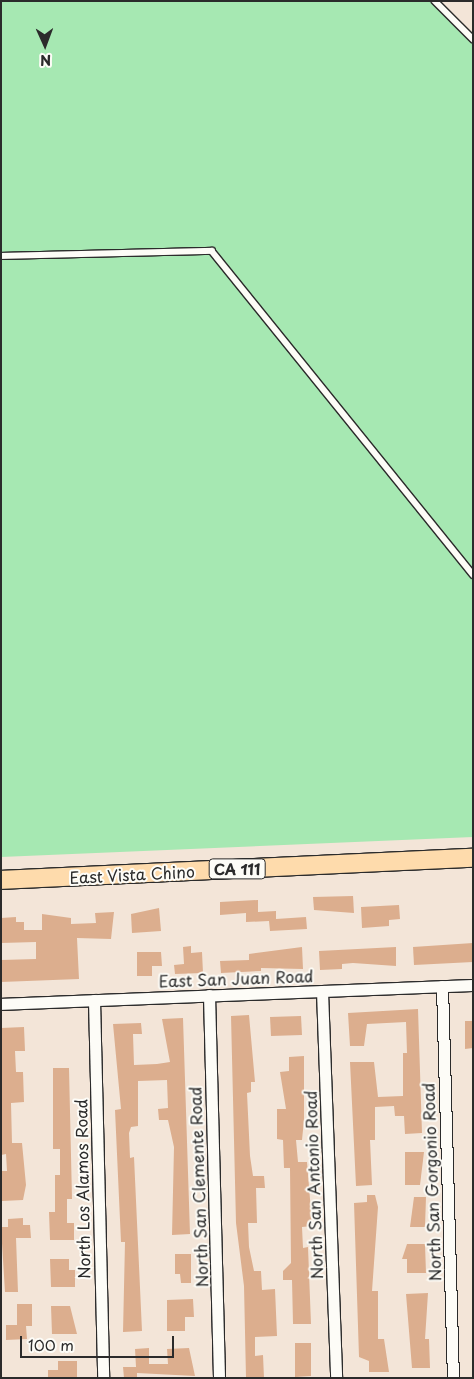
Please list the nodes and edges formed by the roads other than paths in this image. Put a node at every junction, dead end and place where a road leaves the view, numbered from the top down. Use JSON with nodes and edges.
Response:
{"nodes":[{"id":1,"x":435,"y":1,"type":"edge"},
{"id":2,"x":473,"y":39,"type":"edge"},
{"id":3,"x":1,"y":256,"type":"edge"},
{"id":4,"x":473,"y":575,"type":"edge"},
{"id":5,"x":473,"y":858,"type":"edge"},
{"id":6,"x":1,"y":880,"type":"edge"},
{"id":7,"x":473,"y":985,"type":"edge"},
{"id":8,"x":442,"y":986,"type":"junction"},
{"id":9,"x":322,"y":991,"type":"junction"},
{"id":10,"x":209,"y":996,"type":"junction"},
{"id":11,"x":94,"y":1000,"type":"junction"},
{"id":12,"x":1,"y":1004,"type":"edge"},
{"id":13,"x":103,"y":1378,"type":"edge"},
{"id":14,"x":219,"y":1378,"type":"edge"},
{"id":15,"x":336,"y":1378,"type":"edge"},
{"id":16,"x":453,"y":1378,"type":"edge"}],
"edges":[{"from":1,"to":2,"type":"lane"},
{"from":3,"to":4,"type":"lane"},
{"from":5,"to":6,"type":"main road","name":"East Vista Chino","number":"CA 111"},
{"from":7,"to":8,"type":"street","name":"East San Juan Road"},
{"from":8,"to":9,"type":"street","name":"East San Juan Road"},
{"from":8,"to":16,"type":"street","name":"North San Gorgonio Road"},
{"from":9,"to":10,"type":"street","name":"East San Juan Road"},
{"from":9,"to":15,"type":"street","name":"North San Antonio Road"},
{"from":10,"to":11,"type":"street","name":"East San Juan Road"},
{"from":10,"to":14,"type":"street","name":"North San Clemente Road"},
{"from":11,"to":12,"type":"street","name":"East San Juan Road"},
{"from":11,"to":13,"type":"street","name":"North Los Alamos Road"}]}
